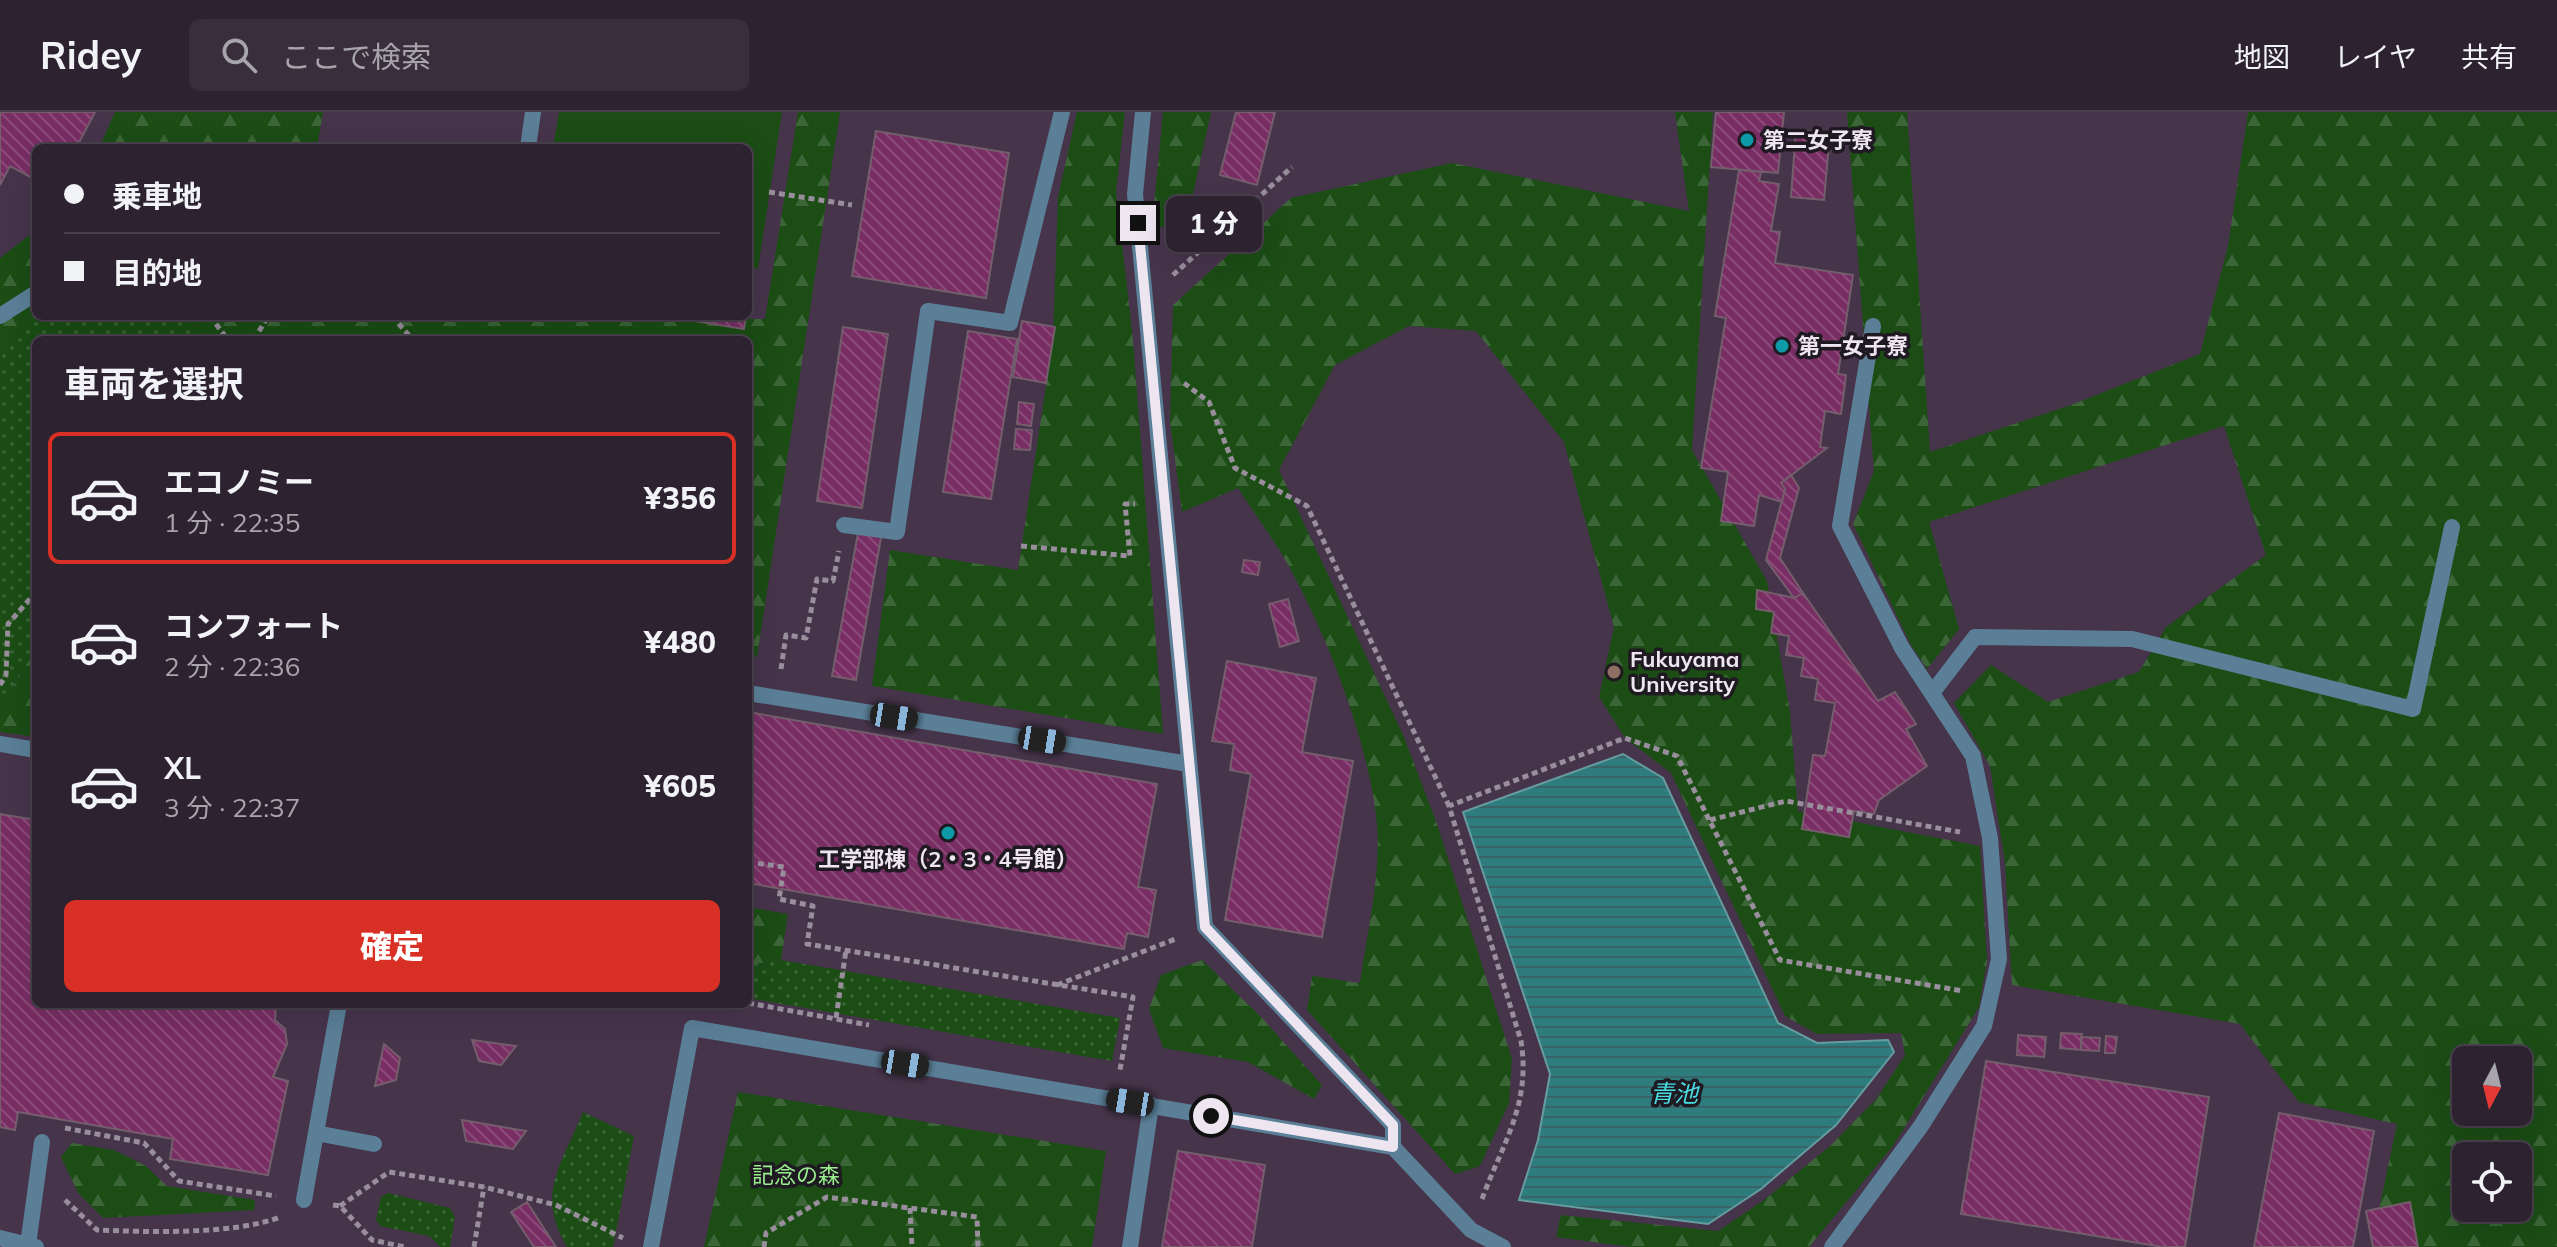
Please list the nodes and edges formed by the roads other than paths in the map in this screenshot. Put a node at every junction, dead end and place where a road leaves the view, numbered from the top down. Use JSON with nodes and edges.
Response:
{"nodes":[{"id":1,"x":533,"y":112,"type":"edge"},
{"id":2,"x":1062,"y":112,"type":"edge"},
{"id":3,"x":1143,"y":112,"type":"edge"},
{"id":4,"x":529,"y":144,"type":"edge"},
{"id":5,"x":32,"y":296,"type":"edge"},
{"id":6,"x":0,"y":316,"type":"edge"},
{"id":7,"x":1873,"y":326,"type":"dead end"},
{"id":8,"x":844,"y":525,"type":"road end"},
{"id":9,"x":2452,"y":527,"type":"dead end"},
{"id":10,"x":1932,"y":693,"type":"junction"},
{"id":11,"x":752,"y":694,"type":"edge"},
{"id":12,"x":0,"y":744,"type":"edge"},
{"id":13,"x":32,"y":749,"type":"edge"},
{"id":14,"x":1189,"y":764,"type":"junction"},
{"id":15,"x":338,"y":1008,"type":"edge"},
{"id":16,"x":1151,"y":1105,"type":"junction"},
{"id":17,"x":316,"y":1133,"type":"junction"},
{"id":18,"x":42,"y":1142,"type":"road end"},
{"id":19,"x":374,"y":1144,"type":"dead end"},
{"id":20,"x":1393,"y":1147,"type":"junction"},
{"id":21,"x":298,"y":1199,"type":"road end"},
{"id":22,"x":0,"y":1238,"type":"edge"},
{"id":23,"x":32,"y":1246,"type":"edge"},
{"id":24,"x":651,"y":1247,"type":"edge"},
{"id":25,"x":1130,"y":1247,"type":"edge"},
{"id":26,"x":1503,"y":1247,"type":"edge"},
{"id":27,"x":1832,"y":1247,"type":"edge"}],
"edges":[{"from":1,"to":4,"type":"lane"},
{"from":2,"to":8,"type":"lane"},
{"from":3,"to":14,"type":"lane"},
{"from":5,"to":6,"type":"lane"},
{"from":7,"to":10,"type":"lane"},
{"from":9,"to":10,"type":"lane"},
{"from":10,"to":27,"type":"lane"},
{"from":11,"to":14,"type":"lane"},
{"from":12,"to":13,"type":"lane"},
{"from":14,"to":20,"type":"lane"},
{"from":15,"to":17,"type":"lane"},
{"from":16,"to":20,"type":"lane"},
{"from":16,"to":24,"type":"lane"},
{"from":16,"to":25,"type":"lane"},
{"from":17,"to":19,"type":"lane"},
{"from":17,"to":21,"type":"lane"},
{"from":18,"to":23,"type":"lane"},
{"from":20,"to":26,"type":"lane"},
{"from":22,"to":23,"type":"lane"}]}
